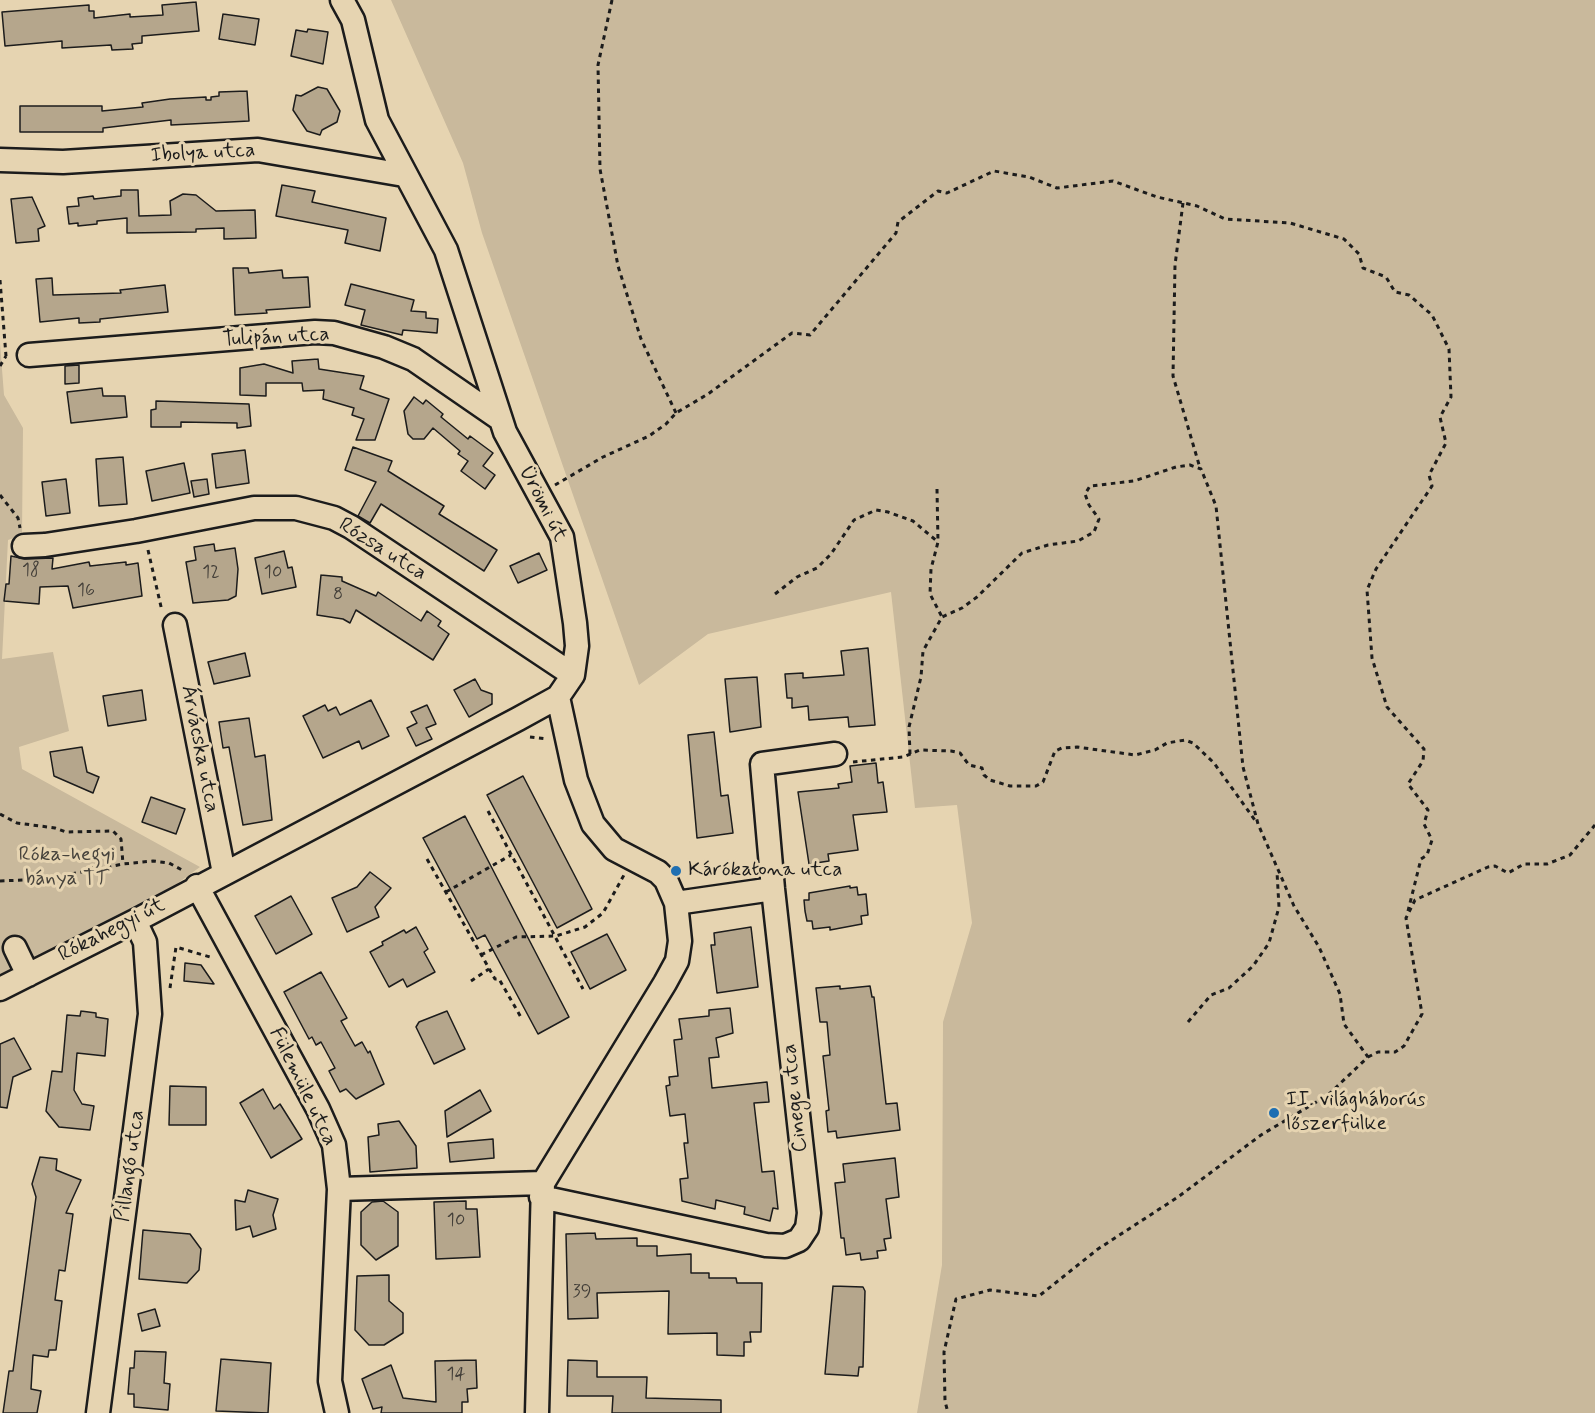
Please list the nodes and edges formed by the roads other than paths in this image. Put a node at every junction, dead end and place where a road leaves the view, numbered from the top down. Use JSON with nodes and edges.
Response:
{"nodes":[{"id":1,"x":342,"y":0,"type":"edge"},
{"id":2,"x":0,"y":160,"type":"edge"},
{"id":3,"x":404,"y":175,"type":"junction"},
{"id":4,"x":29,"y":355,"type":"dead end"},
{"id":5,"x":500,"y":419,"type":"junction"},
{"id":6,"x":24,"y":546,"type":"road end"},
{"id":7,"x":175,"y":625,"type":"road end"},
{"id":8,"x":573,"y":675,"type":"junction"},
{"id":9,"x":558,"y":697,"type":"junction"},
{"id":10,"x":835,"y":754,"type":"road end"},
{"id":11,"x":224,"y":873,"type":"junction"},
{"id":12,"x":197,"y":886,"type":"junction"},
{"id":13,"x":773,"y":889,"type":"junction"},
{"id":14,"x":676,"y":903,"type":"junction"},
{"id":15,"x":135,"y":921,"type":"junction"},
{"id":16,"x":15,"y":948,"type":"dead end"},
{"id":17,"x":28,"y":975,"type":"junction"},
{"id":18,"x":0,"y":989,"type":"edge"},
{"id":19,"x":339,"y":1189,"type":"junction"},
{"id":20,"x":542,"y":1190,"type":"junction"},
{"id":21,"x":98,"y":1413,"type":"edge"},
{"id":22,"x":337,"y":1413,"type":"edge"},
{"id":23,"x":537,"y":1413,"type":"edge"}],
"edges":[{"from":1,"to":3,"type":"street","name":"Ürömi út"},
{"from":2,"to":3,"type":"street","name":"Ibolya utca"},
{"from":3,"to":5,"type":"street","name":"Ürömi út"},
{"from":4,"to":5,"type":"street","name":"Tulipán utca"},
{"from":5,"to":8,"type":"street","name":"Ürömi út"},
{"from":6,"to":8,"type":"street","name":"Rózsa utca"},
{"from":7,"to":11,"type":"street","name":"Árvácska utca"},
{"from":8,"to":9,"type":"street","name":"Ürömi út"},
{"from":9,"to":11,"type":"street","name":"Ürömi út"},
{"from":9,"to":14,"type":"street"},
{"from":10,"to":13,"type":"street","name":"Cinege utca"},
{"from":11,"to":12,"type":"street","name":"Rókahegyi út"},
{"from":12,"to":15,"type":"street","name":"Rókahegyi út"},
{"from":12,"to":19,"type":"street","name":"Fülemüle utca"},
{"from":13,"to":14,"type":"street"},
{"from":13,"to":20,"type":"street","name":"Cinege utca"},
{"from":14,"to":20,"type":"street"},
{"from":15,"to":17,"type":"street","name":"Rókahegyi út"},
{"from":15,"to":21,"type":"street","name":"Pillangó utca"},
{"from":16,"to":17,"type":"street"},
{"from":17,"to":18,"type":"street","name":"Rókahegyi út"},
{"from":19,"to":20,"type":"street"},
{"from":19,"to":22,"type":"street","name":"Fülemüle utca"},
{"from":20,"to":23,"type":"street"}]}
